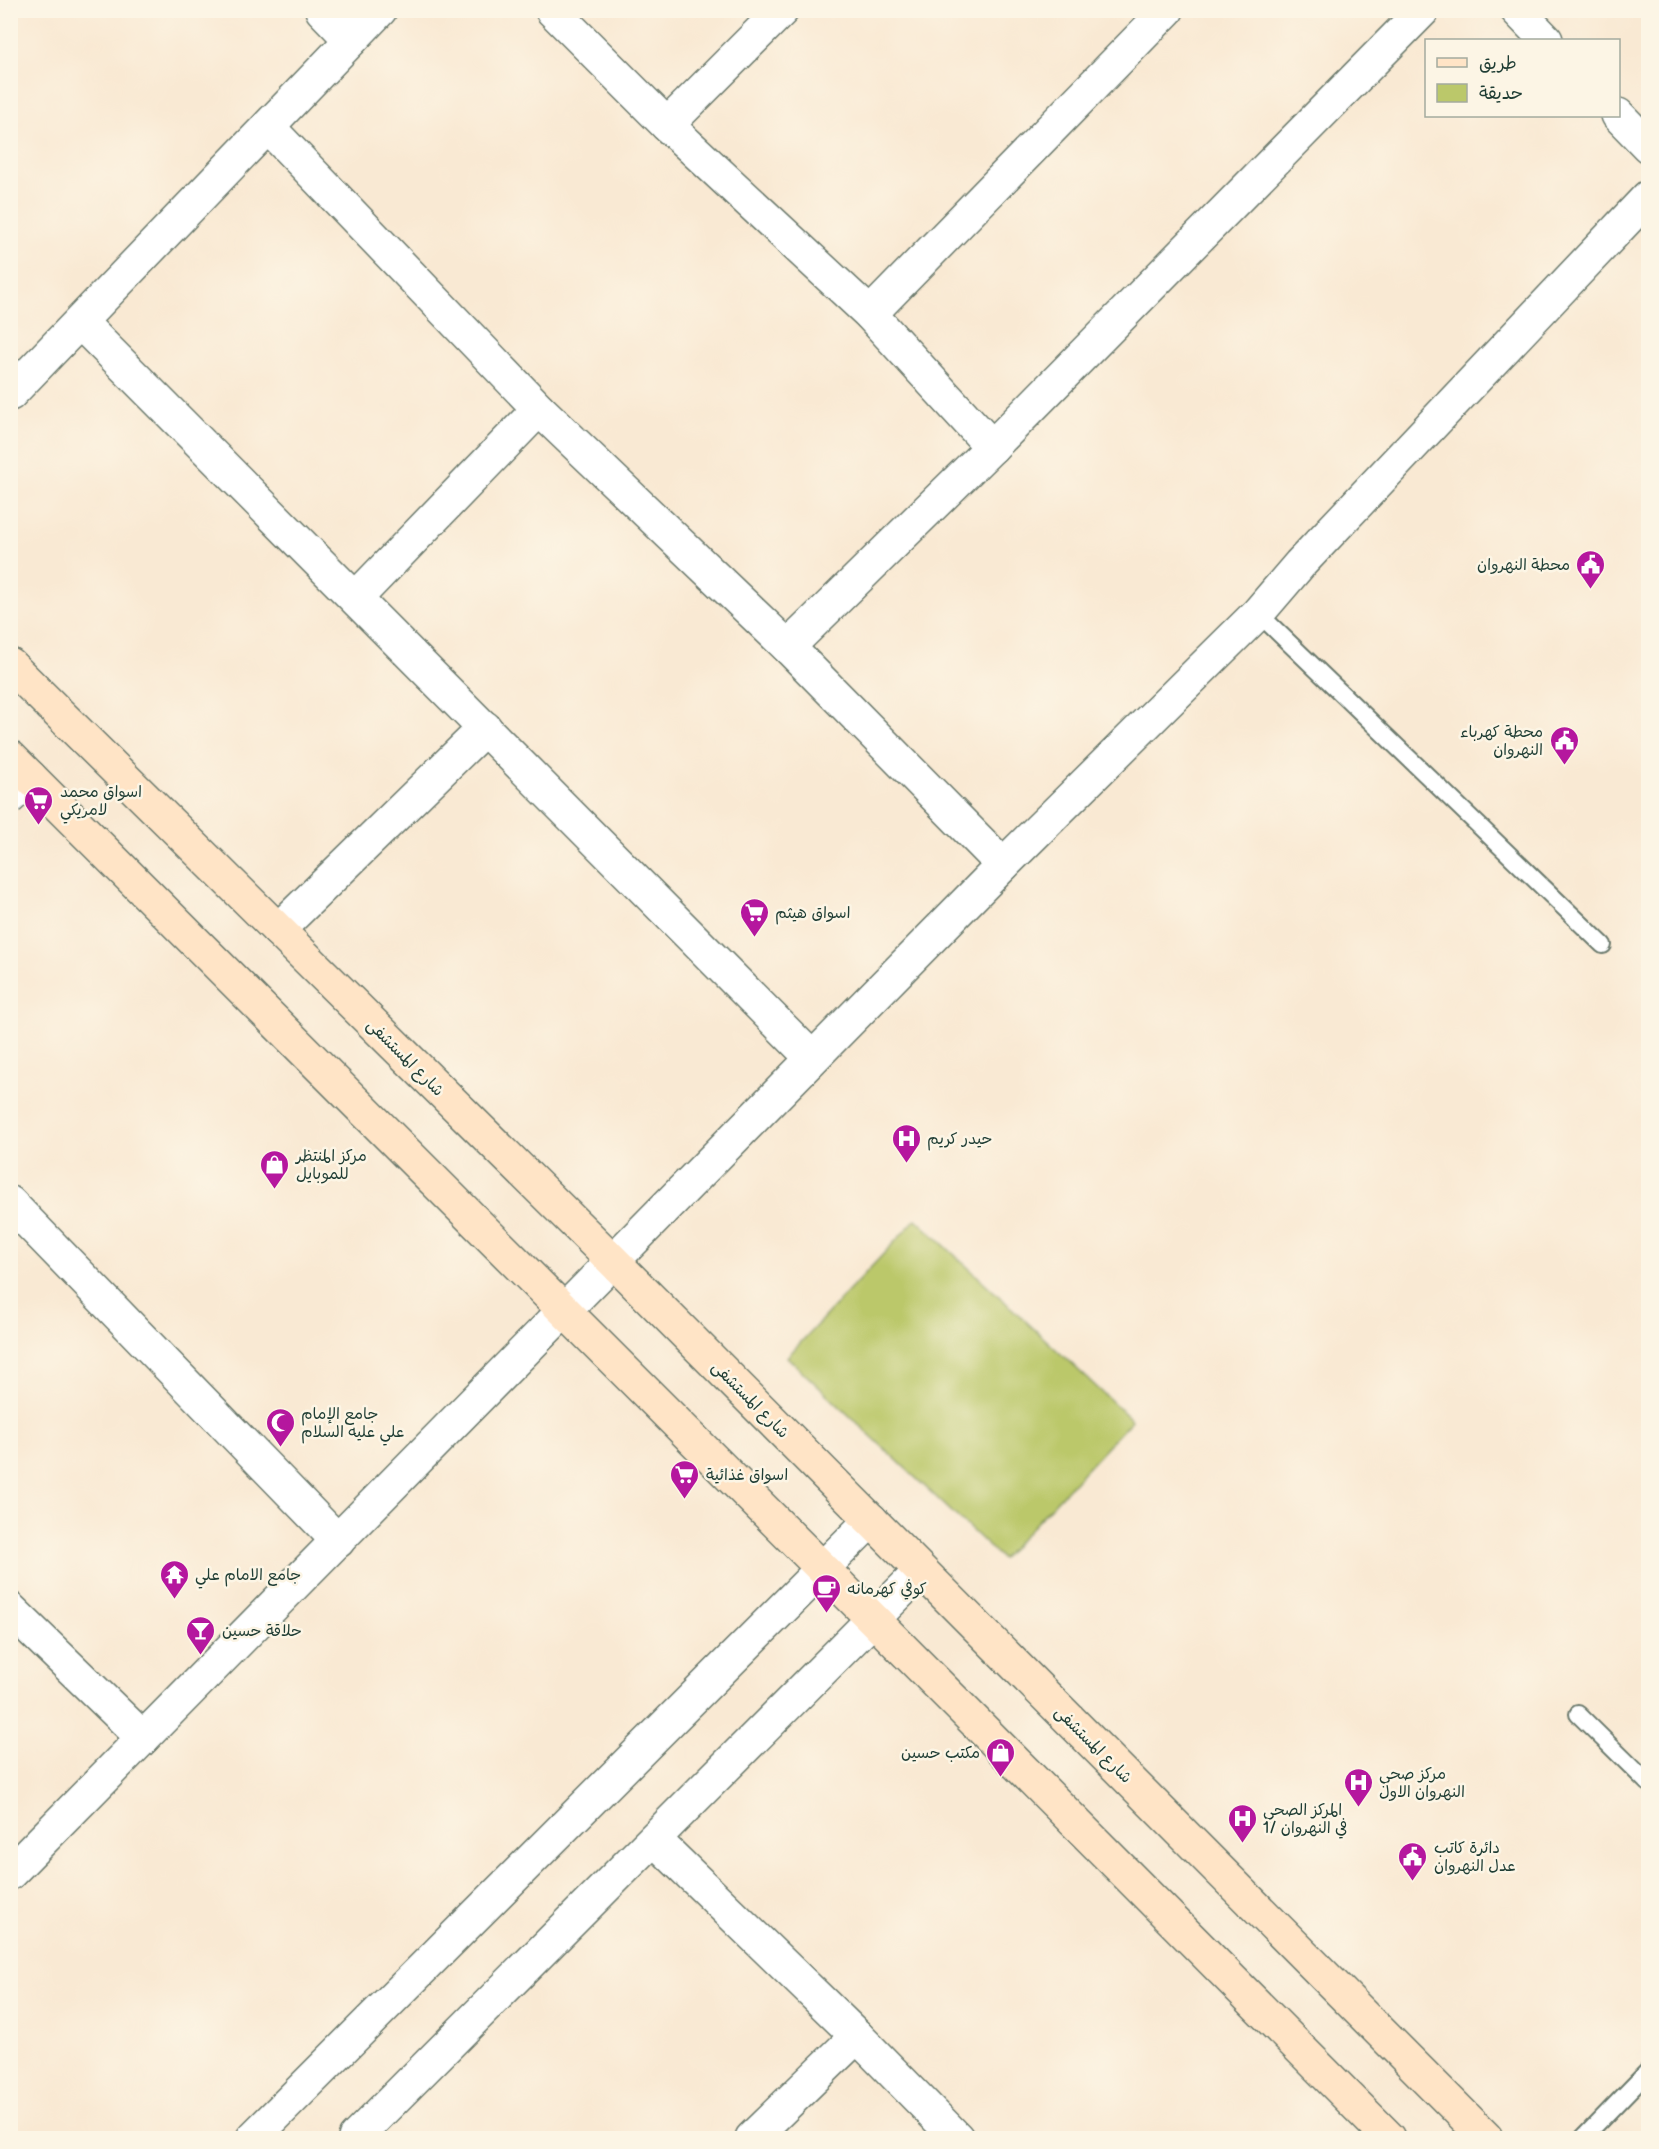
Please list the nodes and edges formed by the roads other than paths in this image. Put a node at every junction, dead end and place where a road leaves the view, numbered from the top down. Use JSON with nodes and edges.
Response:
{"nodes":[{"id":1,"x":322,"y":10,"type":"edge"},
{"id":2,"x":380,"y":10,"type":"edge"},
{"id":3,"x":552,"y":10,"type":"edge"},
{"id":4,"x":782,"y":10,"type":"edge"},
{"id":5,"x":1167,"y":10,"type":"edge"},
{"id":6,"x":1423,"y":10,"type":"edge"},
{"id":7,"x":1517,"y":10,"type":"edge"},
{"id":8,"x":1545,"y":39,"type":"edge"},
{"id":9,"x":351,"y":40,"type":"junction"},
{"id":10,"x":1620,"y":117,"type":"edge"},
{"id":11,"x":667,"y":125,"type":"junction"},
{"id":12,"x":268,"y":127,"type":"junction"},
{"id":13,"x":1648,"y":146,"type":"edge"},
{"id":14,"x":1648,"y":197,"type":"edge"},
{"id":15,"x":870,"y":314,"type":"junction"},
{"id":16,"x":80,"y":322,"type":"junction"},
{"id":17,"x":10,"y":394,"type":"edge"},
{"id":18,"x":539,"y":409,"type":"junction"},
{"id":19,"x":992,"y":447,"type":"junction"},
{"id":20,"x":356,"y":598,"type":"junction"},
{"id":21,"x":1258,"y":614,"type":"junction"},
{"id":22,"x":788,"y":647,"type":"junction"},
{"id":23,"x":10,"y":665,"type":"edge"},
{"id":24,"x":485,"y":728,"type":"junction"},
{"id":25,"x":17,"y":777,"type":"edge"},
{"id":26,"x":1003,"y":865,"type":"junction"},
{"id":27,"x":278,"y":930,"type":"junction"},
{"id":28,"x":1603,"y":945,"type":"dead end"},
{"id":29,"x":812,"y":1058,"type":"junction"},
{"id":30,"x":10,"y":1203,"type":"edge"},
{"id":31,"x":612,"y":1260,"type":"junction"},
{"id":32,"x":564,"y":1311,"type":"junction"},
{"id":33,"x":871,"y":1520,"type":"junction"},
{"id":34,"x":338,"y":1541,"type":"junction"},
{"id":35,"x":822,"y":1568,"type":"junction"},
{"id":36,"x":921,"y":1571,"type":"junction"},
{"id":37,"x":10,"y":1609,"type":"edge"},
{"id":38,"x":873,"y":1619,"type":"junction"},
{"id":39,"x":1578,"y":1714,"type":"dead end"},
{"id":40,"x":143,"y":1738,"type":"junction"},
{"id":41,"x":1648,"y":1783,"type":"edge"},
{"id":42,"x":654,"y":1839,"type":"junction"},
{"id":43,"x":10,"y":1873,"type":"edge"},
{"id":44,"x":857,"y":2036,"type":"junction"},
{"id":45,"x":1648,"y":2071,"type":"edge"},
{"id":46,"x":253,"y":2139,"type":"edge"},
{"id":47,"x":355,"y":2139,"type":"edge"},
{"id":48,"x":752,"y":2139,"type":"edge"},
{"id":49,"x":957,"y":2139,"type":"edge"},
{"id":50,"x":1389,"y":2139,"type":"edge"},
{"id":51,"x":1486,"y":2139,"type":"edge"},
{"id":52,"x":1583,"y":2139,"type":"edge"}],
"edges":[{"from":1,"to":9,"type":"street"},
{"from":2,"to":9,"type":"street"},
{"from":3,"to":11,"type":"street"},
{"from":4,"to":11,"type":"street"},
{"from":5,"to":15,"type":"street"},
{"from":6,"to":19,"type":"street"},
{"from":7,"to":8,"type":"street"},
{"from":9,"to":12,"type":"street"},
{"from":10,"to":13,"type":"street"},
{"from":11,"to":15,"type":"street"},
{"from":12,"to":16,"type":"street"},
{"from":12,"to":18,"type":"street"},
{"from":14,"to":21,"type":"street"},
{"from":15,"to":19,"type":"street"},
{"from":16,"to":17,"type":"street"},
{"from":16,"to":20,"type":"street"},
{"from":18,"to":20,"type":"street"},
{"from":18,"to":22,"type":"street"},
{"from":19,"to":22,"type":"street"},
{"from":20,"to":24,"type":"street"},
{"from":21,"to":26,"type":"street"},
{"from":21,"to":28,"type":"lane"},
{"from":22,"to":26,"type":"street"},
{"from":23,"to":27,"type":"street","name":"شارع المستشفى"},
{"from":24,"to":27,"type":"street"},
{"from":24,"to":29,"type":"street"},
{"from":25,"to":32,"type":"street"},
{"from":26,"to":29,"type":"street"},
{"from":27,"to":31,"type":"street","name":"شارع المستشفى"},
{"from":29,"to":31,"type":"street"},
{"from":30,"to":34,"type":"street"},
{"from":31,"to":32,"type":"street"},
{"from":31,"to":33,"type":"street","name":"شارع المستشفى"},
{"from":32,"to":34,"type":"street"},
{"from":32,"to":35,"type":"street"},
{"from":33,"to":35,"type":"street"},
{"from":33,"to":36,"type":"street","name":"شارع المستشفى"},
{"from":34,"to":40,"type":"street"},
{"from":35,"to":38,"type":"street"},
{"from":35,"to":46,"type":"street"},
{"from":36,"to":38,"type":"street"},
{"from":36,"to":51,"type":"street","name":"شارع المستشفى"},
{"from":37,"to":40,"type":"street"},
{"from":38,"to":42,"type":"street"},
{"from":38,"to":50,"type":"street"},
{"from":39,"to":41,"type":"lane"},
{"from":40,"to":43,"type":"street"},
{"from":42,"to":44,"type":"street"},
{"from":42,"to":47,"type":"street"},
{"from":44,"to":48,"type":"street"},
{"from":44,"to":49,"type":"street"},
{"from":45,"to":52,"type":"lane"}]}
